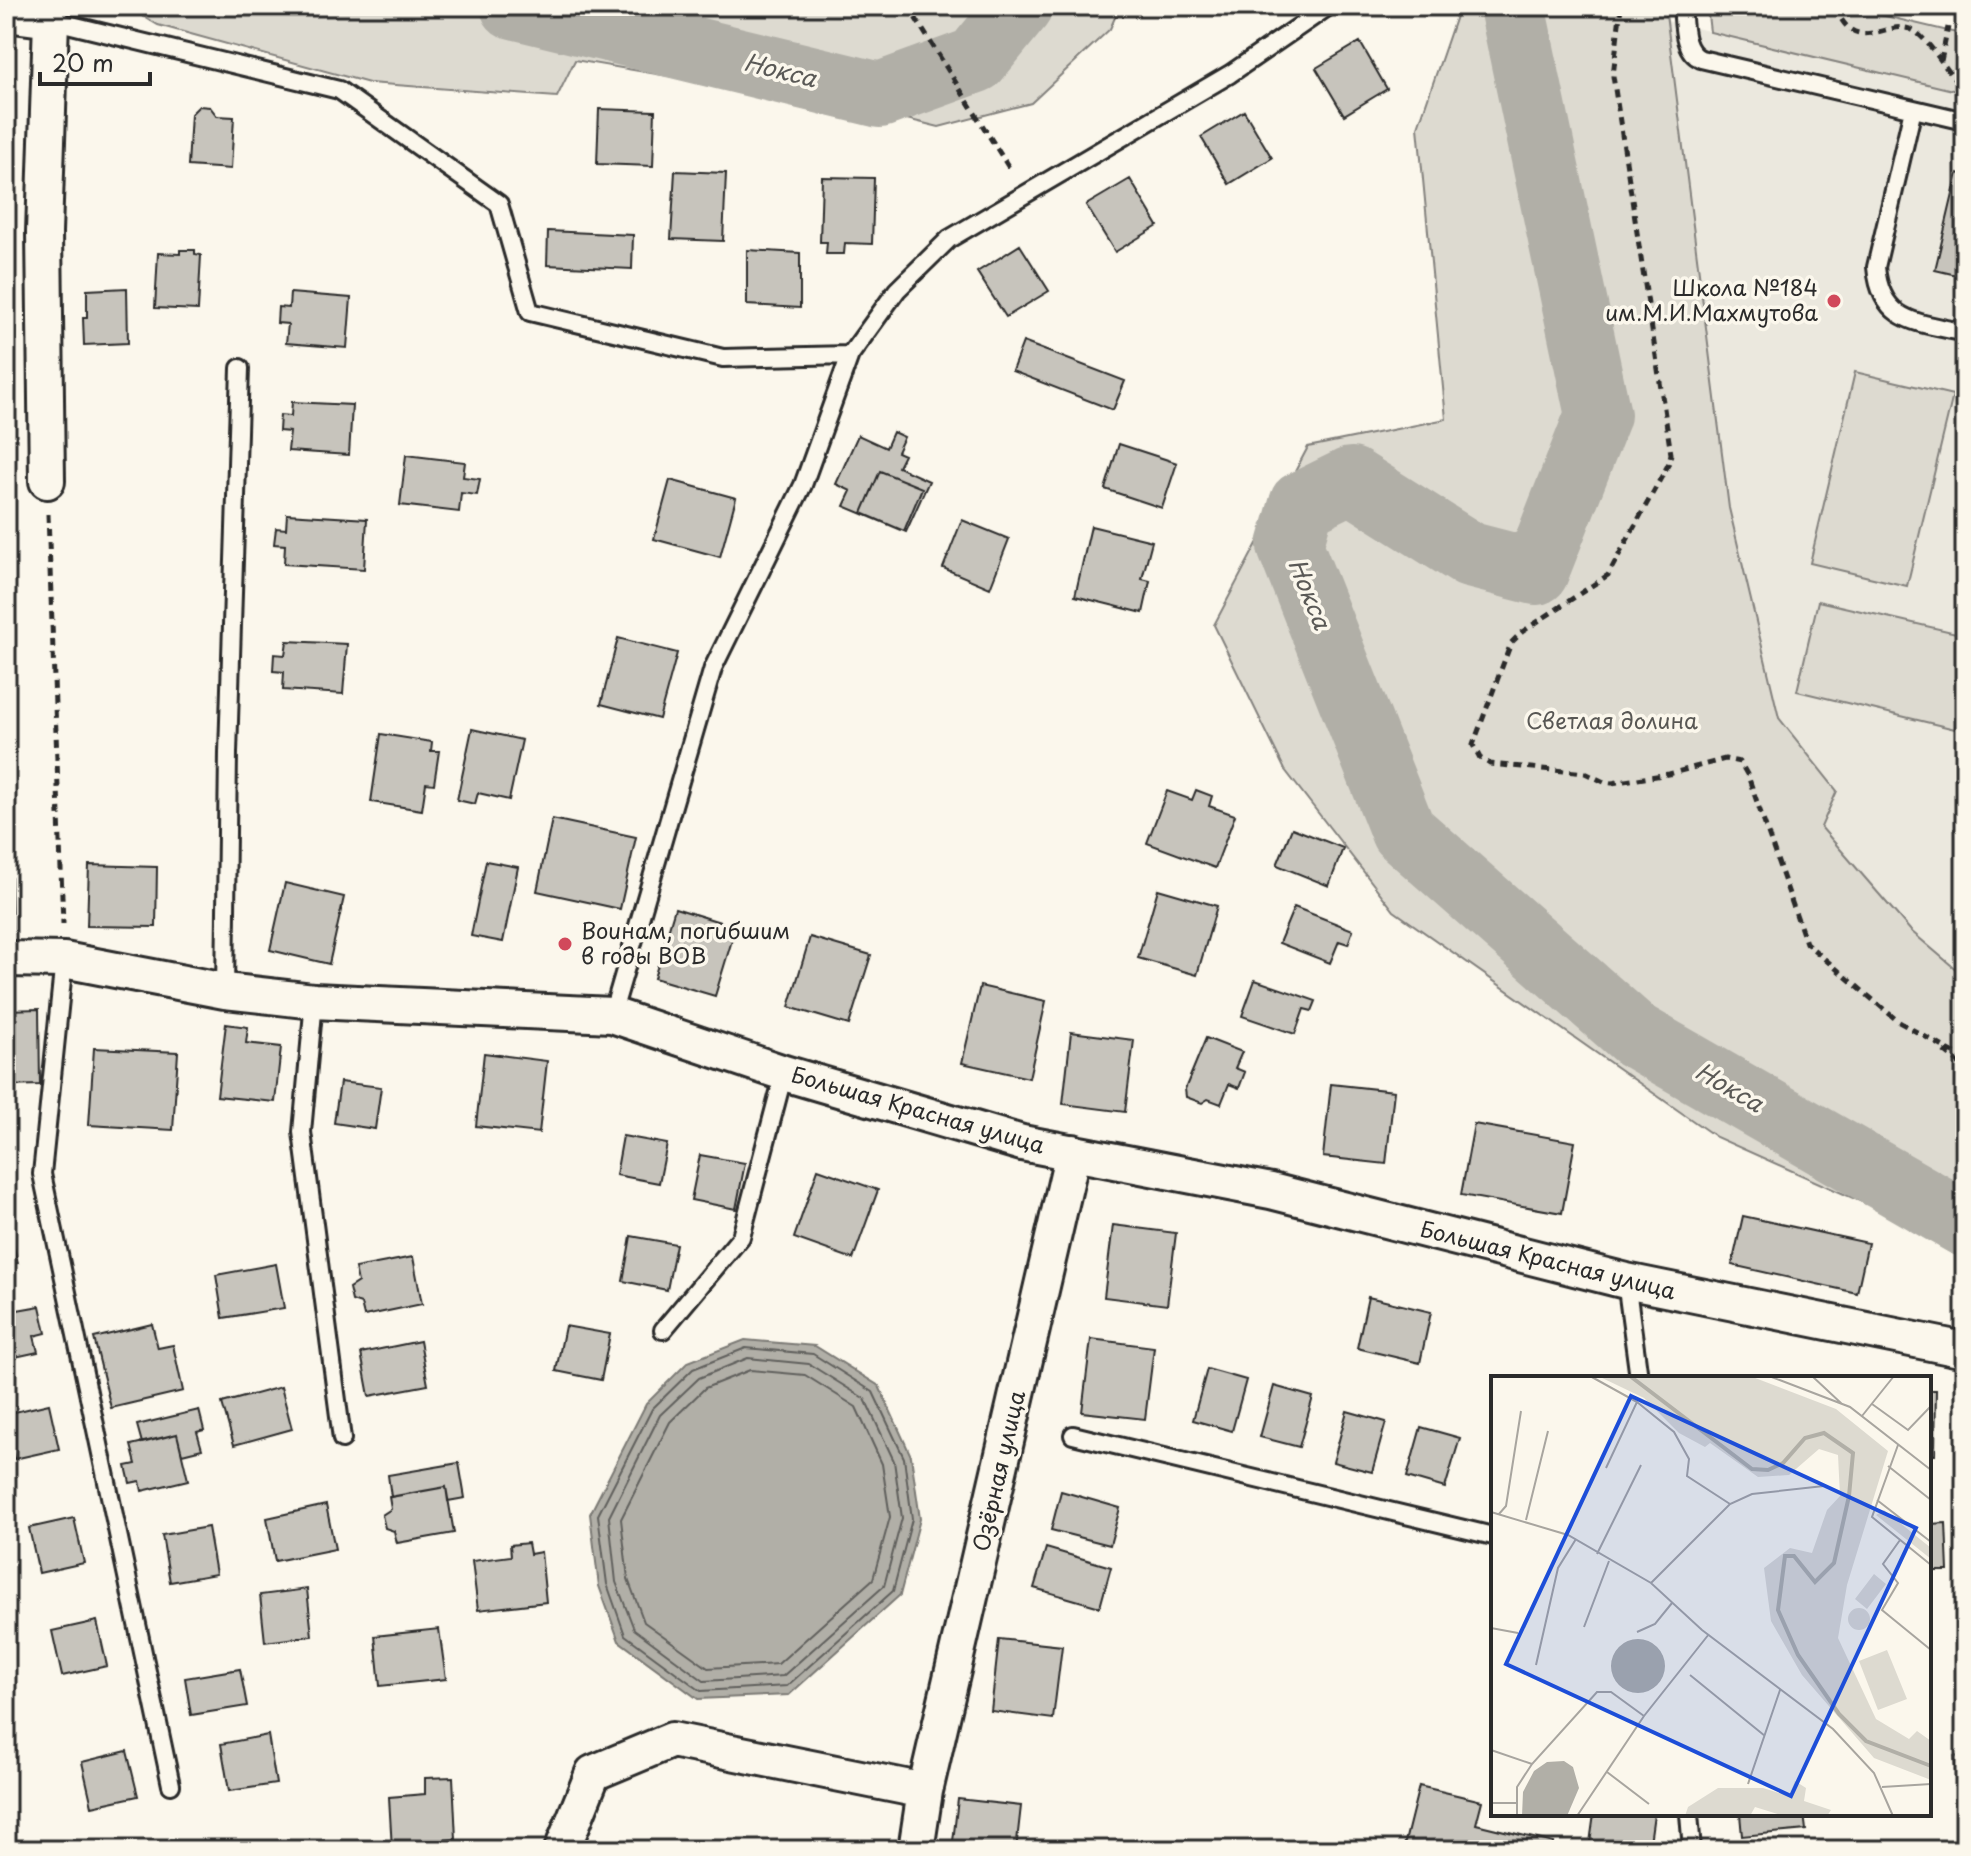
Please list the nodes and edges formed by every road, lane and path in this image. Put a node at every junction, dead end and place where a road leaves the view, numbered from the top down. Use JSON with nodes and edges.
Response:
{"nodes":[{"id":1,"x":908,"y":6,"type":"edge"},
{"id":2,"x":1329,"y":6,"type":"edge"},
{"id":3,"x":1621,"y":6,"type":"edge"},
{"id":4,"x":1682,"y":6,"type":"edge"},
{"id":5,"x":1841,"y":6,"type":"edge"},
{"id":6,"x":6,"y":14,"type":"edge"},
{"id":7,"x":51,"y":20,"type":"junction"},
{"id":8,"x":1950,"y":20,"type":"dead end"},
{"id":9,"x":1940,"y":61,"type":"junction"},
{"id":10,"x":1965,"y":86,"type":"edge"},
{"id":11,"x":1913,"y":109,"type":"junction"},
{"id":12,"x":1965,"y":121,"type":"edge"},
{"id":13,"x":1007,"y":164,"type":"dead end"},
{"id":14,"x":1965,"y":333,"type":"edge"},
{"id":15,"x":850,"y":355,"type":"junction"},
{"id":16,"x":240,"y":368,"type":"dead end"},
{"id":17,"x":47,"y":481,"type":"joint"},
{"id":18,"x":6,"y":959,"type":"edge"},
{"id":19,"x":64,"y":960,"type":"junction"},
{"id":20,"x":225,"y":991,"type":"junction"},
{"id":21,"x":314,"y":1001,"type":"junction"},
{"id":22,"x":612,"y":1015,"type":"junction"},
{"id":23,"x":1932,"y":1042,"type":"junction"},
{"id":24,"x":1965,"y":1059,"type":"edge"},
{"id":25,"x":1965,"y":1068,"type":"edge"},
{"id":26,"x":784,"y":1073,"type":"junction"},
{"id":27,"x":1073,"y":1152,"type":"junction"},
{"id":28,"x":1626,"y":1281,"type":"junction"},
{"id":29,"x":663,"y":1330,"type":"dead end"},
{"id":30,"x":1965,"y":1350,"type":"edge"},
{"id":31,"x":1639,"y":1376,"type":"edge"},
{"id":32,"x":1073,"y":1435,"type":"dead end"},
{"id":33,"x":342,"y":1439,"type":"dead end"},
{"id":34,"x":1491,"y":1536,"type":"edge"},
{"id":35,"x":171,"y":1785,"type":"dead end"},
{"id":36,"x":925,"y":1791,"type":"junction"},
{"id":37,"x":1689,"y":1816,"type":"edge"},
{"id":38,"x":562,"y":1850,"type":"edge"},
{"id":39,"x":916,"y":1850,"type":"edge"},
{"id":40,"x":1692,"y":1850,"type":"edge"}],
"edges":[{"from":1,"to":13,"type":"path"},
{"from":2,"to":15,"type":"lane"},
{"from":3,"to":23,"type":"path"},
{"from":4,"to":11,"type":"lane"},
{"from":5,"to":9,"type":"path"},
{"from":6,"to":7,"type":"street"},
{"from":7,"to":15,"type":"lane"},
{"from":7,"to":17,"type":"street"},
{"from":8,"to":9,"type":"path"},
{"from":9,"to":10,"type":"path"},
{"from":11,"to":12,"type":"lane"},
{"from":11,"to":14,"type":"lane"},
{"from":15,"to":22,"type":"lane"},
{"from":16,"to":20,"type":"lane"},
{"from":17,"to":19,"type":"path"},
{"from":18,"to":19,"type":"street","name":"Большая Красная улица"},
{"from":19,"to":20,"type":"street","name":"Большая Красная улица"},
{"from":19,"to":35,"type":"lane"},
{"from":20,"to":21,"type":"street","name":"Большая Красная улица"},
{"from":21,"to":22,"type":"street","name":"Большая Красная улица"},
{"from":21,"to":33,"type":"lane"},
{"from":22,"to":26,"type":"street","name":"Большая Красная улица"},
{"from":23,"to":24,"type":"path"},
{"from":23,"to":25,"type":"path"},
{"from":26,"to":27,"type":"street","name":"Большая Красная улица"},
{"from":26,"to":29,"type":"lane"},
{"from":27,"to":28,"type":"street","name":"Большая Красная улица"},
{"from":27,"to":36,"type":"street","name":"Озёрная улица"},
{"from":28,"to":30,"type":"street","name":"Большая Красная улица"},
{"from":28,"to":31,"type":"lane"},
{"from":32,"to":34,"type":"lane"},
{"from":36,"to":38,"type":"street"},
{"from":36,"to":39,"type":"street","name":"Озёрная улица"},
{"from":37,"to":40,"type":"lane"}]}
